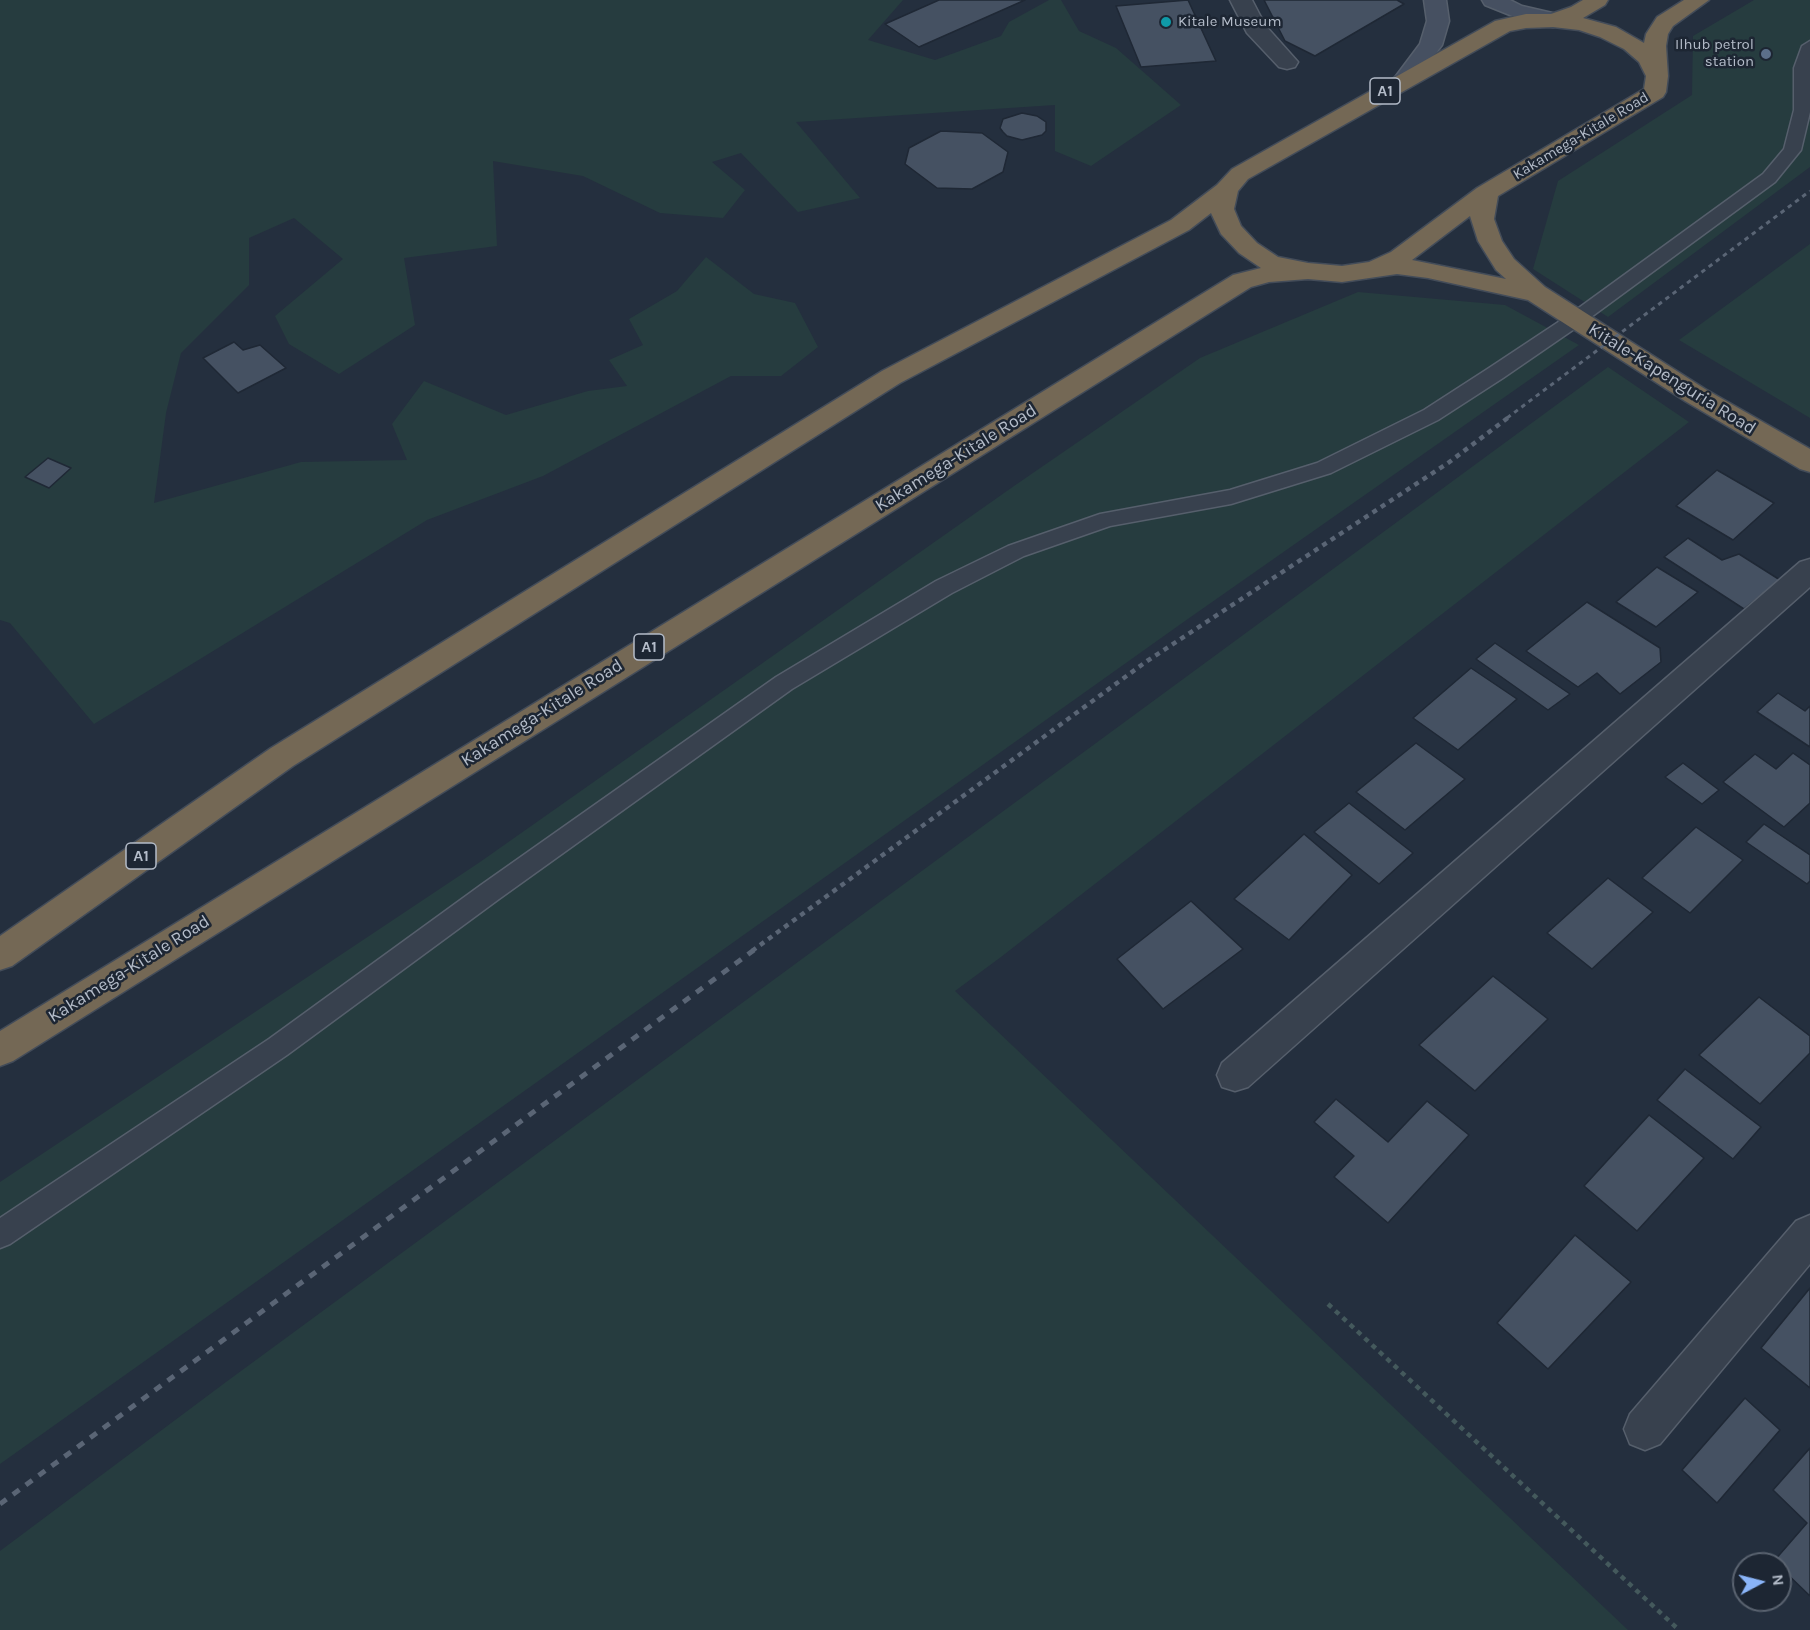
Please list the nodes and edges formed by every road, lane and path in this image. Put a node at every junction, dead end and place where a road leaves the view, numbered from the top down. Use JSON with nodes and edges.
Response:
{"nodes":[{"id":1,"x":1241,"y":0,"type":"edge"},
{"id":2,"x":1435,"y":0,"type":"edge"},
{"id":3,"x":1493,"y":0,"type":"edge"},
{"id":4,"x":1597,"y":0,"type":"edge"},
{"id":5,"x":1698,"y":0,"type":"edge"},
{"id":6,"x":1553,"y":20,"type":"junction"},
{"id":7,"x":1810,"y":46,"type":"edge"},
{"id":8,"x":1287,"y":62,"type":"dead end"},
{"id":9,"x":1657,"y":76,"type":"junction"},
{"id":10,"x":1404,"y":80,"type":"junction"},
{"id":11,"x":1226,"y":190,"type":"junction"},
{"id":12,"x":1486,"y":193,"type":"junction"},
{"id":13,"x":1375,"y":269,"type":"junction"},
{"id":14,"x":1308,"y":271,"type":"junction"},
{"id":15,"x":1536,"y":293,"type":"junction"},
{"id":16,"x":1576,"y":319,"type":"junction"},
{"id":17,"x":1810,"y":462,"type":"edge"},
{"id":18,"x":1810,"y":570,"type":"edge"},
{"id":19,"x":0,"y":955,"type":"edge"},
{"id":20,"x":0,"y":1050,"type":"edge"},
{"id":21,"x":1235,"y":1075,"type":"dead end"},
{"id":22,"x":0,"y":1234,"type":"edge"},
{"id":23,"x":1810,"y":1234,"type":"edge"},
{"id":24,"x":1328,"y":1304,"type":"dead end"},
{"id":25,"x":1645,"y":1430,"type":"dead end"},
{"id":26,"x":1679,"y":1630,"type":"edge"}],
"edges":[{"from":1,"to":8,"type":"street"},
{"from":2,"to":10,"type":"street"},
{"from":3,"to":6,"type":"street"},
{"from":4,"to":6,"type":"highway"},
{"from":5,"to":9,"type":"highway"},
{"from":6,"to":9,"type":"highway","name":"Kakamega-Kitale Road","number":"A1"},
{"from":6,"to":10,"type":"highway","name":"Kakamega-Kitale Road","number":"A1"},
{"from":7,"to":16,"type":"lane"},
{"from":9,"to":12,"type":"highway","name":"Kakamega-Kitale Road","number":"A1"},
{"from":10,"to":11,"type":"highway","name":"Kakamega-Kitale Road","number":"A1"},
{"from":11,"to":14,"type":"highway","name":"Kakamega-Kitale Road","number":"A1"},
{"from":11,"to":19,"type":"highway","name":"Kakamega-Kitale Road","number":"A1"},
{"from":12,"to":13,"type":"highway","name":"Kakamega-Kitale Road","number":"A1"},
{"from":12,"to":15,"type":"highway","name":"Kitale-Kapenguria Road","number":"A1"},
{"from":13,"to":14,"type":"highway","name":"Kakamega-Kitale Road","number":"A1"},
{"from":13,"to":15,"type":"highway","name":"Kitale-Kapenguria Road","number":"A1"},
{"from":14,"to":20,"type":"highway","name":"Kakamega-Kitale Road","number":"A1"},
{"from":15,"to":16,"type":"highway","name":"Kitale-Kapenguria Road","number":"A1"},
{"from":16,"to":17,"type":"highway","name":"Kitale-Kapenguria Road","number":"A1"},
{"from":16,"to":22,"type":"lane"},
{"from":18,"to":21,"type":"street"},
{"from":23,"to":25,"type":"street"},
{"from":24,"to":26,"type":"path"}]}
